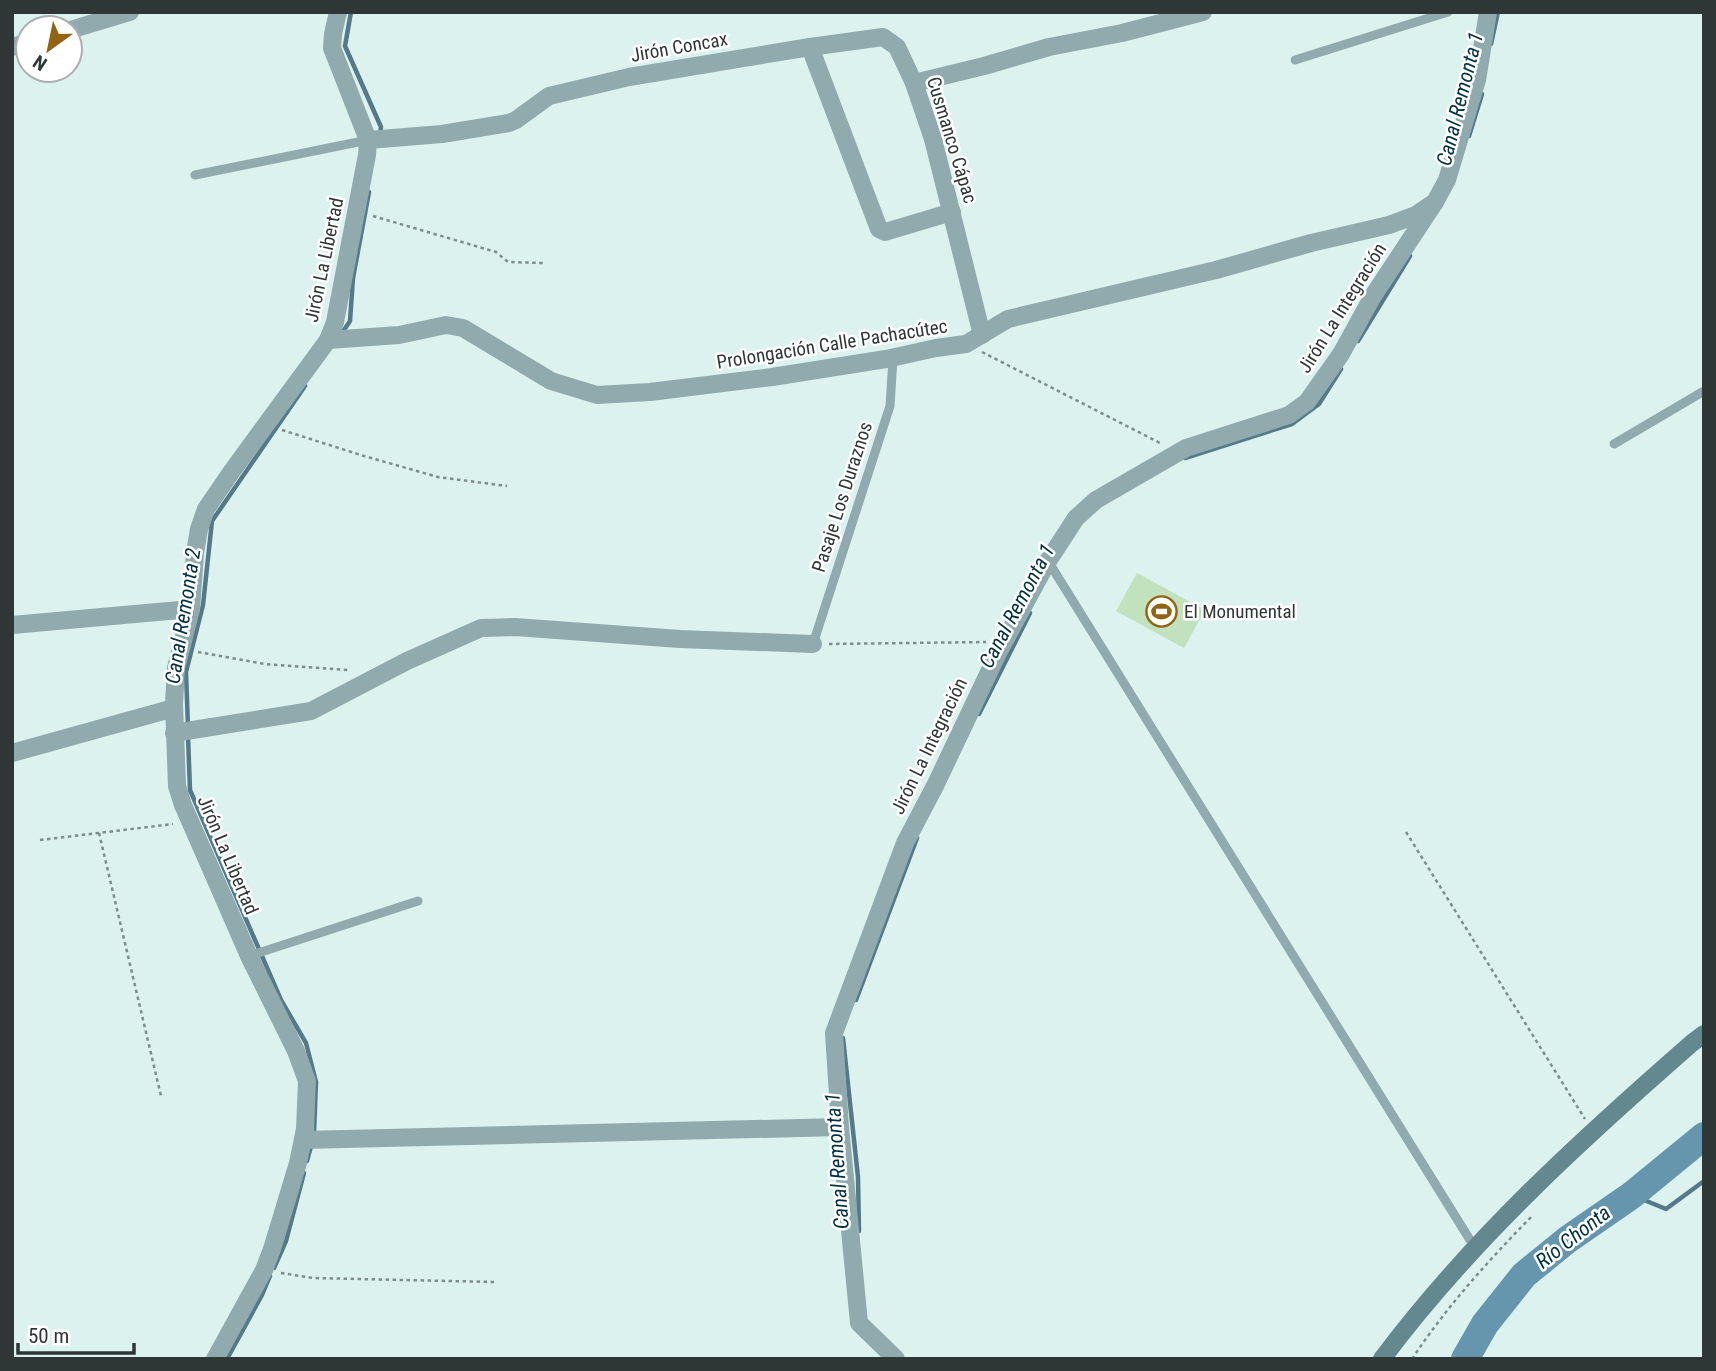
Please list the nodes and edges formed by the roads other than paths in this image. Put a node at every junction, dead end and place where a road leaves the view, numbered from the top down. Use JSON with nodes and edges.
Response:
{"nodes":[{"id":1,"x":130,"y":12,"type":"edge"},
{"id":2,"x":338,"y":12,"type":"edge"},
{"id":3,"x":1203,"y":12,"type":"edge"},
{"id":4,"x":1448,"y":12,"type":"edge"},
{"id":5,"x":1488,"y":12,"type":"edge"},
{"id":6,"x":84,"y":26,"type":"edge"},
{"id":7,"x":810,"y":47,"type":"junction"},
{"id":8,"x":1295,"y":60,"type":"dead end"},
{"id":9,"x":914,"y":83,"type":"junction"},
{"id":10,"x":368,"y":140,"type":"junction"},
{"id":11,"x":195,"y":176,"type":"dead end"},
{"id":12,"x":1434,"y":202,"type":"junction"},
{"id":13,"x":952,"y":212,"type":"junction"},
{"id":14,"x":982,"y":335,"type":"junction"},
{"id":15,"x":328,"y":340,"type":"junction"},
{"id":16,"x":893,"y":358,"type":"junction"},
{"id":17,"x":1704,"y":391,"type":"edge"},
{"id":18,"x":1614,"y":444,"type":"dead end"},
{"id":19,"x":1048,"y":561,"type":"junction"},
{"id":20,"x":191,"y":610,"type":"junction"},
{"id":21,"x":12,"y":625,"type":"edge"},
{"id":22,"x":813,"y":644,"type":"joint"},
{"id":23,"x":174,"y":708,"type":"junction"},
{"id":24,"x":174,"y":733,"type":"junction"},
{"id":25,"x":12,"y":753,"type":"edge"},
{"id":26,"x":418,"y":901,"type":"dead end"},
{"id":27,"x":249,"y":956,"type":"junction"},
{"id":28,"x":1704,"y":1034,"type":"edge"},
{"id":29,"x":840,"y":1127,"type":"junction"},
{"id":30,"x":303,"y":1140,"type":"junction"},
{"id":31,"x":1475,"y":1248,"type":"junction"},
{"id":32,"x":215,"y":1359,"type":"edge"},
{"id":33,"x":896,"y":1359,"type":"edge"},
{"id":34,"x":1382,"y":1359,"type":"edge"}],
"edges":[{"from":1,"to":6,"type":"street"},
{"from":2,"to":10,"type":"street","name":"Jirón La Libertad"},
{"from":3,"to":9,"type":"street"},
{"from":4,"to":8,"type":"lane"},
{"from":5,"to":12,"type":"street"},
{"from":7,"to":9,"type":"street","name":"Cusmanco Cápac"},
{"from":7,"to":10,"type":"street","name":"Jirón Concax"},
{"from":7,"to":13,"type":"street"},
{"from":9,"to":13,"type":"street","name":"Cusmanco Cápac"},
{"from":10,"to":11,"type":"lane"},
{"from":10,"to":15,"type":"street","name":"Jirón La Libertad"},
{"from":12,"to":14,"type":"street","name":"Prolongación Calle Pachacútec"},
{"from":12,"to":19,"type":"street","name":"Jirón La Integración"},
{"from":13,"to":14,"type":"street","name":"Cusmanco Cápac"},
{"from":14,"to":16,"type":"street","name":"Prolongación Calle Pachacútec"},
{"from":15,"to":16,"type":"street","name":"Prolongación Calle Pachacútec"},
{"from":15,"to":20,"type":"street","name":"Jirón La Libertad"},
{"from":16,"to":22,"type":"lane","name":"Pasaje Los Duraznos"},
{"from":17,"to":18,"type":"lane"},
{"from":19,"to":29,"type":"street","name":"Jirón La Integración"},
{"from":19,"to":31,"type":"lane"},
{"from":20,"to":21,"type":"street"},
{"from":20,"to":23,"type":"street","name":"Jirón La Libertad"},
{"from":22,"to":24,"type":"street"},
{"from":23,"to":24,"type":"street","name":"Jirón La Libertad"},
{"from":23,"to":25,"type":"street"},
{"from":24,"to":27,"type":"street","name":"Jirón La Libertad"},
{"from":26,"to":27,"type":"lane"},
{"from":27,"to":30,"type":"street","name":"Jirón La Libertad"},
{"from":28,"to":31,"type":"main road"},
{"from":29,"to":30,"type":"street"},
{"from":29,"to":33,"type":"street","name":"Jirón La Integración"},
{"from":30,"to":32,"type":"street","name":"Jirón La Libertad"},
{"from":31,"to":34,"type":"main road"}]}
